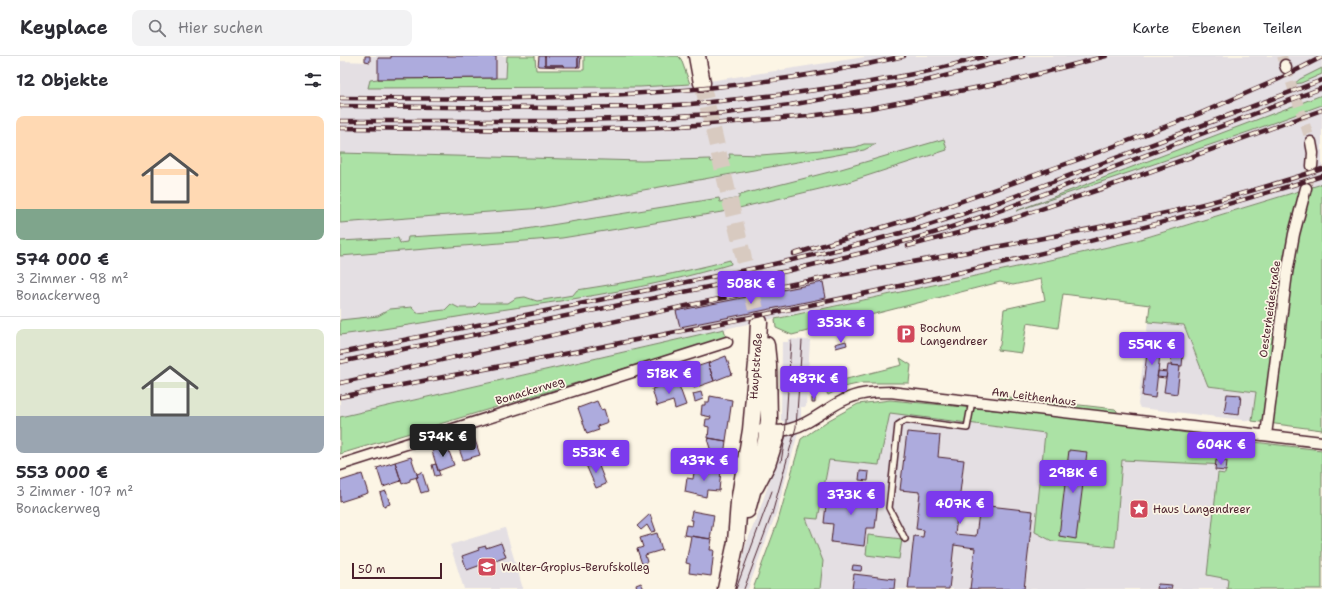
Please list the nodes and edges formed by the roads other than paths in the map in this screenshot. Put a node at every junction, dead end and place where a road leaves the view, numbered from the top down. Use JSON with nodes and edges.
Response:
{"nodes":[{"id":1,"x":697,"y":56,"type":"edge"},
{"id":2,"x":702,"y":82,"type":"tunnel mouth"},
{"id":3,"x":1311,"y":142,"type":"tunnel mouth"},
{"id":4,"x":1312,"y":166,"type":"tunnel mouth"},
{"id":5,"x":1306,"y":188,"type":"tunnel mouth"},
{"id":6,"x":727,"y":342,"type":"dead end"},
{"id":7,"x":972,"y":402,"type":"junction"},
{"id":8,"x":751,"y":430,"type":"junction"},
{"id":9,"x":774,"y":431,"type":"junction"},
{"id":10,"x":1266,"y":435,"type":"junction"},
{"id":11,"x":1322,"y":442,"type":"edge"},
{"id":12,"x":340,"y":465,"type":"edge"},
{"id":13,"x":905,"y":539,"type":"dead end"},
{"id":14,"x":736,"y":542,"type":"junction"},
{"id":15,"x":729,"y":584,"type":"edge"}],
"edges":[{"from":1,"to":2,"type":"main road"},
{"from":3,"to":4,"type":"street"},
{"from":5,"to":10,"type":"street","name":"Oesterheidestraße"},
{"from":6,"to":12,"type":"street","name":"Bonackerweg"},
{"from":7,"to":9,"type":"street","name":"Am Leithenhaus"},
{"from":7,"to":10,"type":"street","name":"Am Leithenhaus"},
{"from":7,"to":13,"type":"lane"},
{"from":8,"to":9,"type":"street","name":"Am Leithenhaus"},
{"from":8,"to":9,"type":"main road","name":"Hauptstraße"},
{"from":8,"to":14,"type":"main road","name":"Hauptstraße"},
{"from":9,"to":14,"type":"main road","name":"Hauptstraße"},
{"from":10,"to":11,"type":"street","name":"Am Leithenhaus"},
{"from":14,"to":15,"type":"main road","name":"Hauptstraße"}]}
